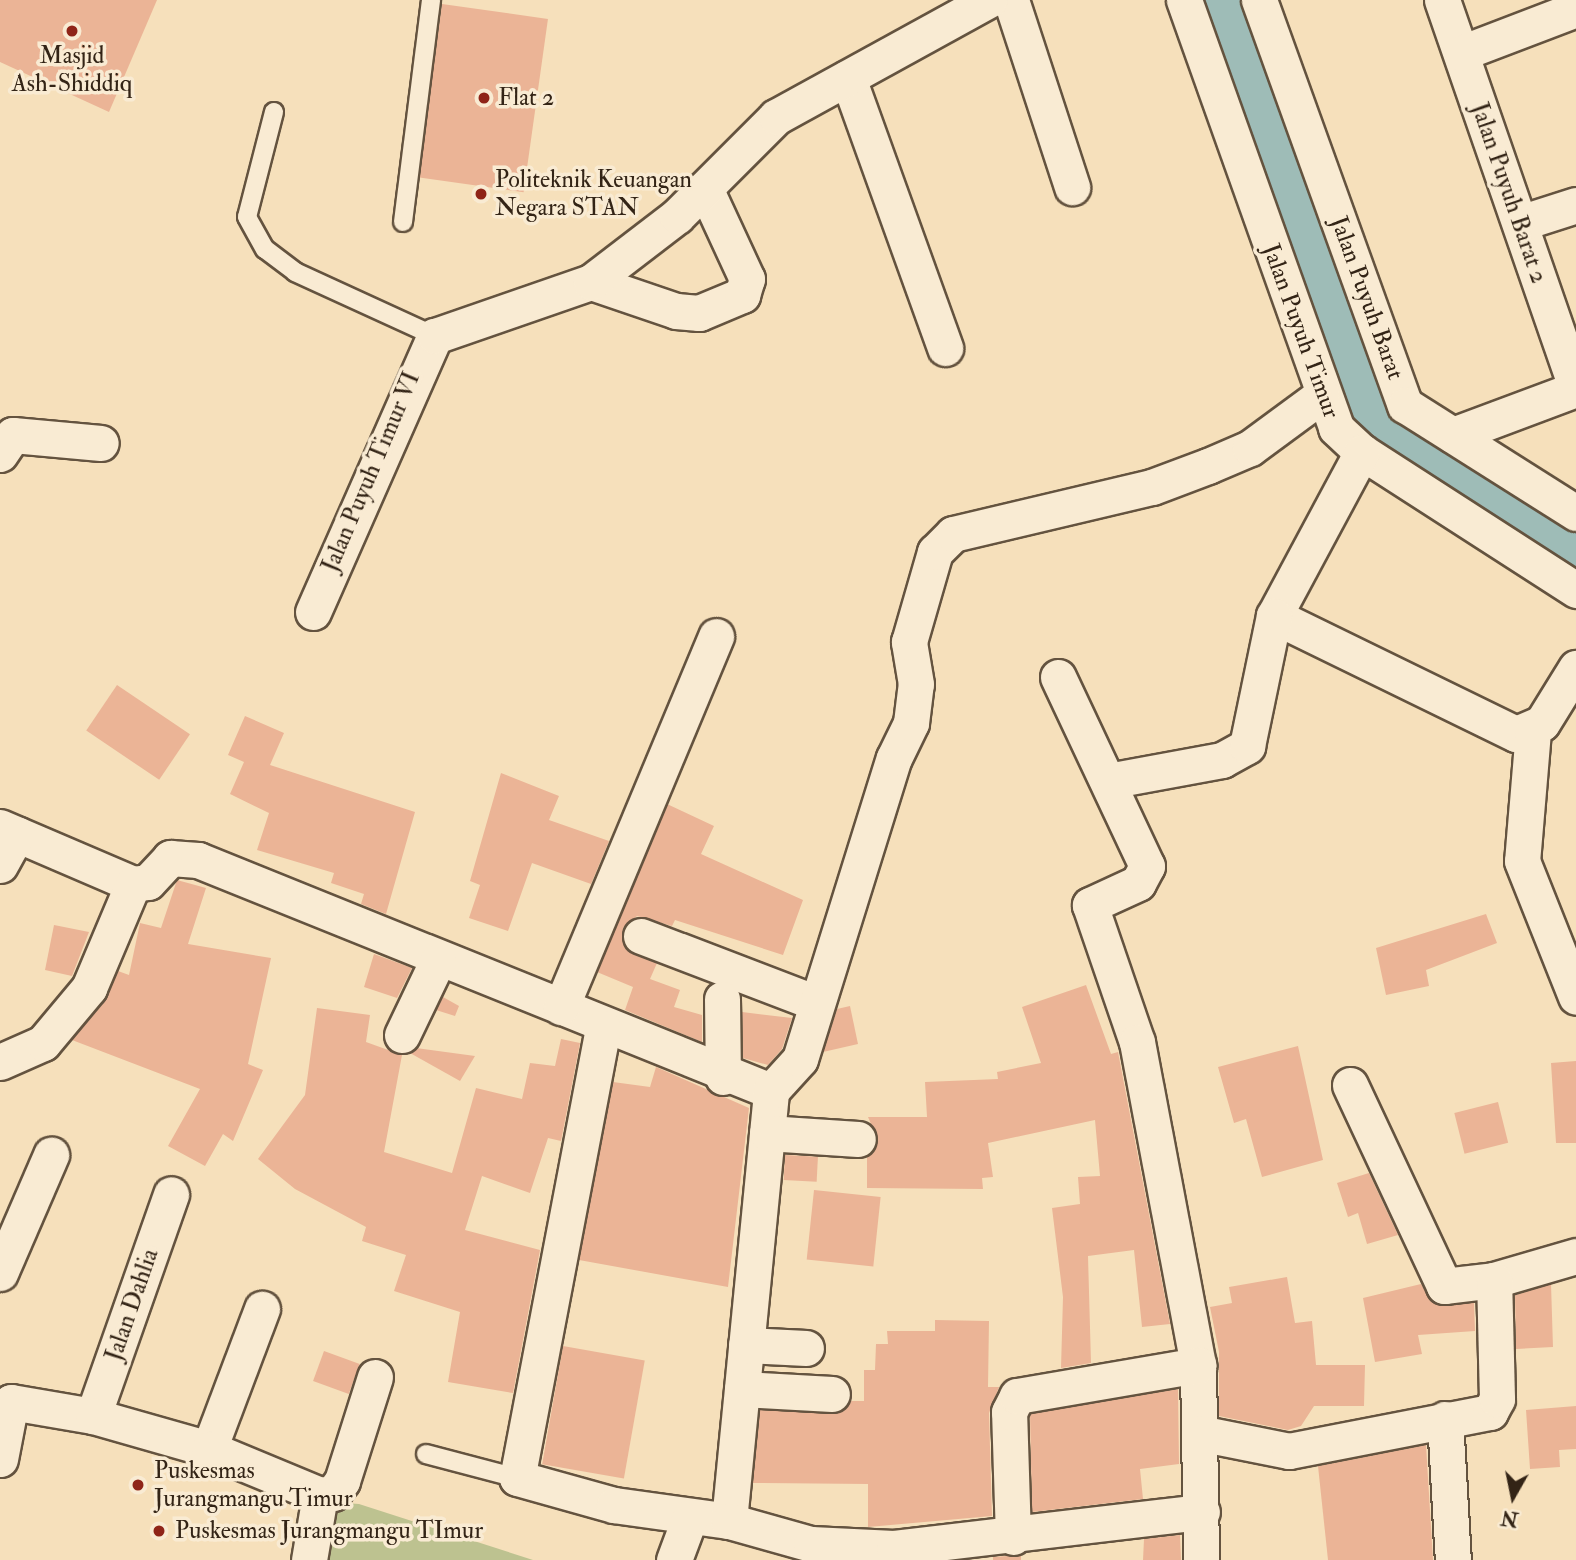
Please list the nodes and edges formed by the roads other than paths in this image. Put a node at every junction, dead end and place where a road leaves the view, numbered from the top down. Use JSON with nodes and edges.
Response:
{"nodes":[{"id":1,"x":431,"y":0,"type":"edge"},
{"id":2,"x":989,"y":0,"type":"edge"},
{"id":3,"x":1010,"y":0,"type":"edge"},
{"id":4,"x":1184,"y":0,"type":"edge"},
{"id":5,"x":1259,"y":0,"type":"edge"},
{"id":6,"x":1441,"y":0,"type":"edge"},
{"id":7,"x":1576,"y":9,"type":"edge"},
{"id":8,"x":1461,"y":52,"type":"junction"},
{"id":9,"x":848,"y":78,"type":"junction"},
{"id":10,"x":274,"y":113,"type":"dead end"},
{"id":11,"x":1072,"y":187,"type":"dead end"},
{"id":12,"x":705,"y":188,"type":"junction"},
{"id":13,"x":1576,"y":205,"type":"edge"},
{"id":14,"x":403,"y":222,"type":"dead end"},
{"id":15,"x":1520,"y":223,"type":"junction"},
{"id":16,"x":591,"y":282,"type":"junction"},
{"id":17,"x":435,"y":335,"type":"junction"},
{"id":18,"x":945,"y":348,"type":"dead end"},
{"id":19,"x":1576,"y":388,"type":"edge"},
{"id":20,"x":1322,"y":395,"type":"junction"},
{"id":21,"x":1453,"y":435,"type":"junction"},
{"id":22,"x":101,"y":443,"type":"dead end"},
{"id":23,"x":1362,"y":452,"type":"junction"},
{"id":24,"x":0,"y":454,"type":"edge"},
{"id":25,"x":1576,"y":513,"type":"edge"},
{"id":26,"x":1576,"y":590,"type":"edge"},
{"id":27,"x":313,"y":612,"type":"dead end"},
{"id":28,"x":1274,"y":617,"type":"junction"},
{"id":29,"x":716,"y":636,"type":"dead end"},
{"id":30,"x":1576,"y":668,"type":"edge"},
{"id":31,"x":1058,"y":677,"type":"dead end"},
{"id":32,"x":1533,"y":731,"type":"junction"},
{"id":33,"x":1108,"y":781,"type":"junction"},
{"id":34,"x":9,"y":831,"type":"edge"},
{"id":35,"x":1528,"y":845,"type":"junction"},
{"id":36,"x":0,"y":866,"type":"edge"},
{"id":37,"x":133,"y":884,"type":"junction"},
{"id":38,"x":1576,"y":931,"type":"edge"},
{"id":39,"x":641,"y":936,"type":"dead end"},
{"id":40,"x":438,"y":960,"type":"junction"},
{"id":41,"x":1576,"y":997,"type":"edge"},
{"id":42,"x":722,"y":999,"type":"dead end"},
{"id":43,"x":814,"y":1002,"type":"junction"},
{"id":44,"x":561,"y":1007,"type":"junction"},
{"id":45,"x":603,"y":1028,"type":"junction"},
{"id":46,"x":402,"y":1035,"type":"dead end"},
{"id":47,"x":0,"y":1062,"type":"edge"},
{"id":48,"x":723,"y":1077,"type":"junction"},
{"id":49,"x":1350,"y":1085,"type":"dead end"},
{"id":50,"x":771,"y":1091,"type":"junction"},
{"id":51,"x":767,"y":1133,"type":"junction"},
{"id":52,"x":858,"y":1139,"type":"dead end"},
{"id":53,"x":51,"y":1155,"type":"dead end"},
{"id":54,"x":171,"y":1194,"type":"dead end"},
{"id":55,"x":1576,"y":1256,"type":"edge"},
{"id":56,"x":0,"y":1273,"type":"edge"},
{"id":57,"x":1494,"y":1280,"type":"junction"},
{"id":58,"x":262,"y":1309,"type":"dead end"},
{"id":59,"x":746,"y":1345,"type":"junction"},
{"id":60,"x":806,"y":1348,"type":"dead end"},
{"id":61,"x":1198,"y":1365,"type":"junction"},
{"id":62,"x":375,"y":1377,"type":"dead end"},
{"id":63,"x":742,"y":1389,"type":"junction"},
{"id":64,"x":832,"y":1394,"type":"dead end"},
{"id":65,"x":6,"y":1399,"type":"edge"},
{"id":66,"x":93,"y":1416,"type":"junction"},
{"id":67,"x":1445,"y":1419,"type":"junction"},
{"id":68,"x":1199,"y":1433,"type":"junction"},
{"id":69,"x":209,"y":1450,"type":"junction"},
{"id":70,"x":426,"y":1454,"type":"dead end"},
{"id":71,"x":0,"y":1459,"type":"edge"},
{"id":72,"x":517,"y":1478,"type":"junction"},
{"id":73,"x":319,"y":1500,"type":"junction"},
{"id":74,"x":1202,"y":1511,"type":"junction"},
{"id":75,"x":691,"y":1517,"type":"junction"},
{"id":76,"x":729,"y":1521,"type":"junction"},
{"id":77,"x":1013,"y":1537,"type":"junction"},
{"id":78,"x":895,"y":1554,"type":"edge"},
{"id":79,"x":309,"y":1560,"type":"edge"},
{"id":80,"x":674,"y":1560,"type":"edge"},
{"id":81,"x":1201,"y":1560,"type":"edge"},
{"id":82,"x":1453,"y":1560,"type":"edge"}],
"edges":[{"from":1,"to":14,"type":"lane"},
{"from":2,"to":9,"type":"street"},
{"from":3,"to":11,"type":"street"},
{"from":4,"to":20,"type":"street","name":"Jalan Puyuh Timur"},
{"from":5,"to":21,"type":"street","name":"Jalan Puyuh Barat"},
{"from":6,"to":8,"type":"street","name":"Jalan Puyuh Barat 2"},
{"from":7,"to":8,"type":"street"},
{"from":8,"to":15,"type":"street","name":"Jalan Puyuh Barat 2"},
{"from":9,"to":12,"type":"street"},
{"from":9,"to":18,"type":"street"},
{"from":10,"to":17,"type":"lane"},
{"from":12,"to":16,"type":"street"},
{"from":12,"to":16,"type":"street"},
{"from":13,"to":15,"type":"street"},
{"from":15,"to":19,"type":"street","name":"Jalan Puyuh Barat 2"},
{"from":16,"to":17,"type":"street"},
{"from":17,"to":27,"type":"street","name":"Jalan Puyuh Timur VI"},
{"from":19,"to":21,"type":"street"},
{"from":20,"to":23,"type":"street","name":"Jalan Puyuh Timur"},
{"from":20,"to":43,"type":"street"},
{"from":21,"to":25,"type":"street","name":"Jalan Puyuh Barat"},
{"from":22,"to":24,"type":"street"},
{"from":23,"to":26,"type":"street","name":"Jalan Puyuh Timur"},
{"from":23,"to":28,"type":"street"},
{"from":28,"to":32,"type":"street"},
{"from":28,"to":33,"type":"street"},
{"from":29,"to":44,"type":"street"},
{"from":30,"to":32,"type":"street"},
{"from":31,"to":33,"type":"street"},
{"from":32,"to":35,"type":"street"},
{"from":33,"to":61,"type":"street"},
{"from":34,"to":36,"type":"street"},
{"from":34,"to":37,"type":"street"},
{"from":35,"to":38,"type":"street"},
{"from":35,"to":41,"type":"street"},
{"from":37,"to":40,"type":"street"},
{"from":37,"to":47,"type":"street"},
{"from":39,"to":43,"type":"street"},
{"from":40,"to":44,"type":"street"},
{"from":40,"to":46,"type":"street"},
{"from":42,"to":48,"type":"street"},
{"from":43,"to":50,"type":"street"},
{"from":44,"to":45,"type":"street"},
{"from":45,"to":48,"type":"street"},
{"from":45,"to":72,"type":"street"},
{"from":48,"to":50,"type":"street"},
{"from":49,"to":57,"type":"street"},
{"from":50,"to":51,"type":"street"},
{"from":51,"to":52,"type":"street"},
{"from":51,"to":59,"type":"street"},
{"from":53,"to":56,"type":"street"},
{"from":54,"to":66,"type":"street","name":"Jalan Dahlia"},
{"from":55,"to":57,"type":"street"},
{"from":57,"to":67,"type":"street"},
{"from":58,"to":69,"type":"street"},
{"from":59,"to":60,"type":"street"},
{"from":59,"to":63,"type":"street"},
{"from":61,"to":68,"type":"street"},
{"from":61,"to":77,"type":"street"},
{"from":62,"to":73,"type":"street"},
{"from":63,"to":64,"type":"street"},
{"from":63,"to":76,"type":"street"},
{"from":65,"to":66,"type":"street"},
{"from":65,"to":71,"type":"street"},
{"from":66,"to":69,"type":"street"},
{"from":67,"to":68,"type":"street"},
{"from":67,"to":82,"type":"street"},
{"from":68,"to":74,"type":"street"},
{"from":69,"to":73,"type":"street"},
{"from":70,"to":72,"type":"lane"},
{"from":72,"to":75,"type":"street"},
{"from":73,"to":79,"type":"street"},
{"from":74,"to":77,"type":"street"},
{"from":74,"to":81,"type":"street"},
{"from":75,"to":76,"type":"street"},
{"from":75,"to":80,"type":"street"},
{"from":76,"to":78,"type":"street"},
{"from":77,"to":78,"type":"street"}]}
